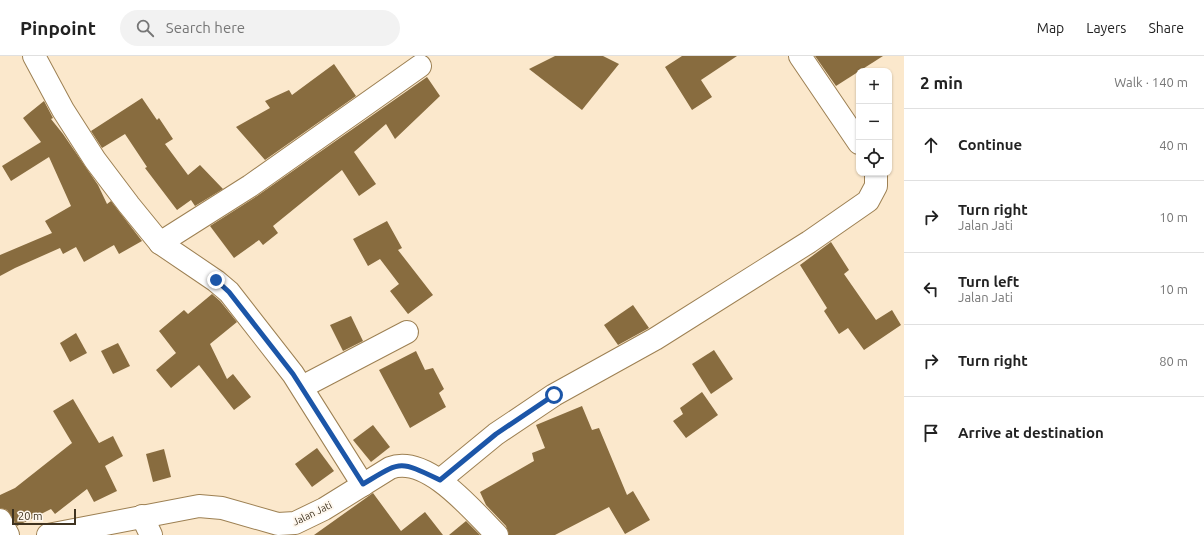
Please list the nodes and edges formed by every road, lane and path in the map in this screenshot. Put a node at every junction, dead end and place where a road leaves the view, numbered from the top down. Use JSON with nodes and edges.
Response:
{"nodes":[{"id":1,"x":34,"y":56,"type":"edge"},
{"id":2,"x":800,"y":56,"type":"edge"},
{"id":3,"x":420,"y":66,"type":"dead end"},
{"id":4,"x":858,"y":140,"type":"edge"},
{"id":5,"x":876,"y":176,"type":"edge"},
{"id":6,"x":160,"y":243,"type":"junction"},
{"id":7,"x":407,"y":332,"type":"dead end"},
{"id":8,"x":302,"y":387,"type":"junction"},
{"id":9,"x":440,"y":480,"type":"junction"},
{"id":10,"x":363,"y":484,"type":"junction"},
{"id":11,"x":0,"y":520,"type":"edge"},
{"id":12,"x":146,"y":525,"type":"edge"},
{"id":13,"x":290,"y":530,"type":"edge"},
{"id":14,"x":8,"y":535,"type":"edge"},
{"id":15,"x":48,"y":535,"type":"edge"},
{"id":16,"x":497,"y":535,"type":"edge"}],
"edges":[{"from":1,"to":6,"type":"street"},
{"from":2,"to":4,"type":"street"},
{"from":3,"to":6,"type":"street"},
{"from":5,"to":9,"type":"street"},
{"from":6,"to":8,"type":"street"},
{"from":7,"to":8,"type":"street"},
{"from":8,"to":10,"type":"street"},
{"from":9,"to":10,"type":"street","name":"Jalan Jati"},
{"from":9,"to":16,"type":"street","name":"Jalan Jati"},
{"from":10,"to":13,"type":"street","name":"Jalan Jati"},
{"from":11,"to":14,"type":"street"},
{"from":12,"to":13,"type":"street","name":"Jalan Jati"},
{"from":12,"to":15,"type":"street","name":"Jalan Jati"}]}
